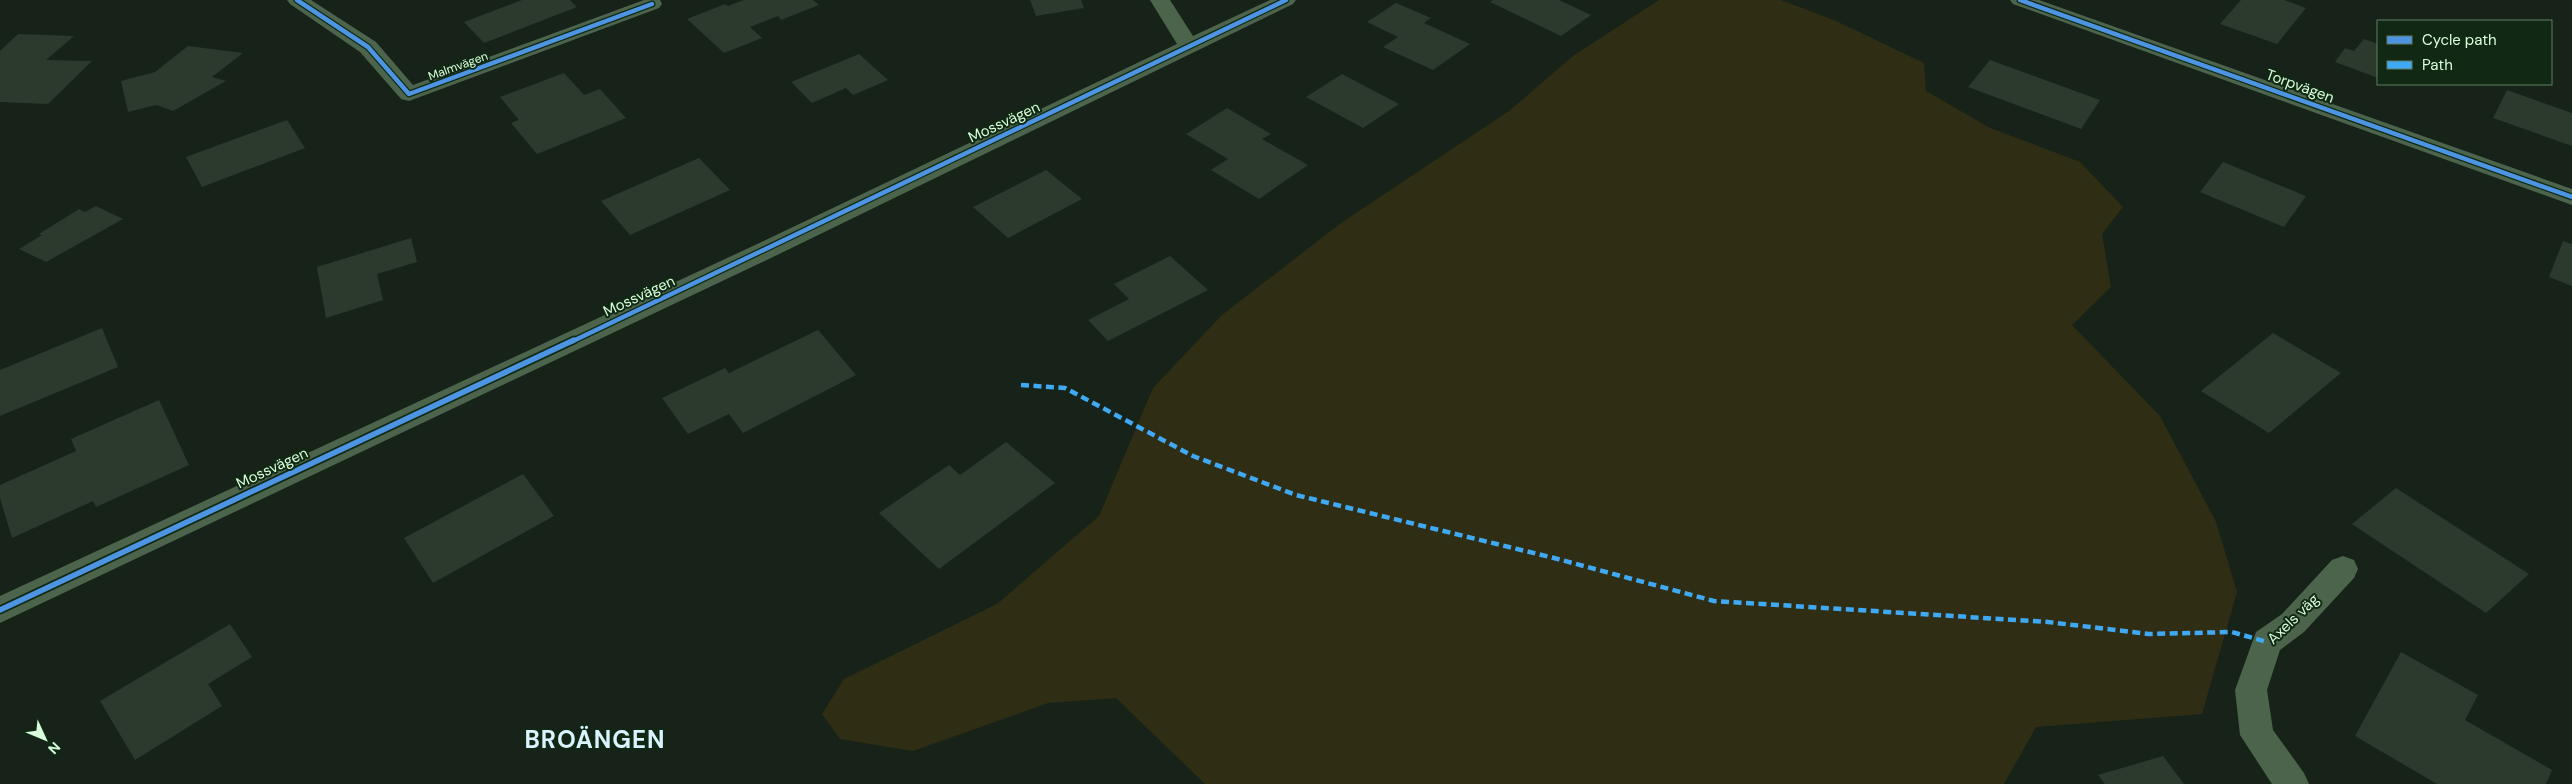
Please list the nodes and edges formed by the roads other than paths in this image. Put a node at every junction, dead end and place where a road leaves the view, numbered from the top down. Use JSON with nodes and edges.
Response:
{"nodes":[{"id":1,"x":297,"y":0,"type":"edge"},
{"id":2,"x":1160,"y":0,"type":"edge"},
{"id":3,"x":1286,"y":0,"type":"edge"},
{"id":4,"x":2020,"y":0,"type":"edge"},
{"id":5,"x":652,"y":4,"type":"dead end"},
{"id":6,"x":1189,"y":47,"type":"junction"},
{"id":7,"x":2572,"y":197,"type":"edge"},
{"id":8,"x":2343,"y":569,"type":"dead end"},
{"id":9,"x":0,"y":610,"type":"edge"},
{"id":10,"x":2292,"y":784,"type":"edge"}],
"edges":[{"from":1,"to":5,"type":"street","name":"Malmvägen"},
{"from":2,"to":6,"type":"street"},
{"from":3,"to":6,"type":"street","name":"Mossvägen"},
{"from":4,"to":7,"type":"street","name":"Torpvägen"},
{"from":6,"to":9,"type":"street","name":"Mossvägen"},
{"from":8,"to":10,"type":"street","name":"Axels väg"}]}
